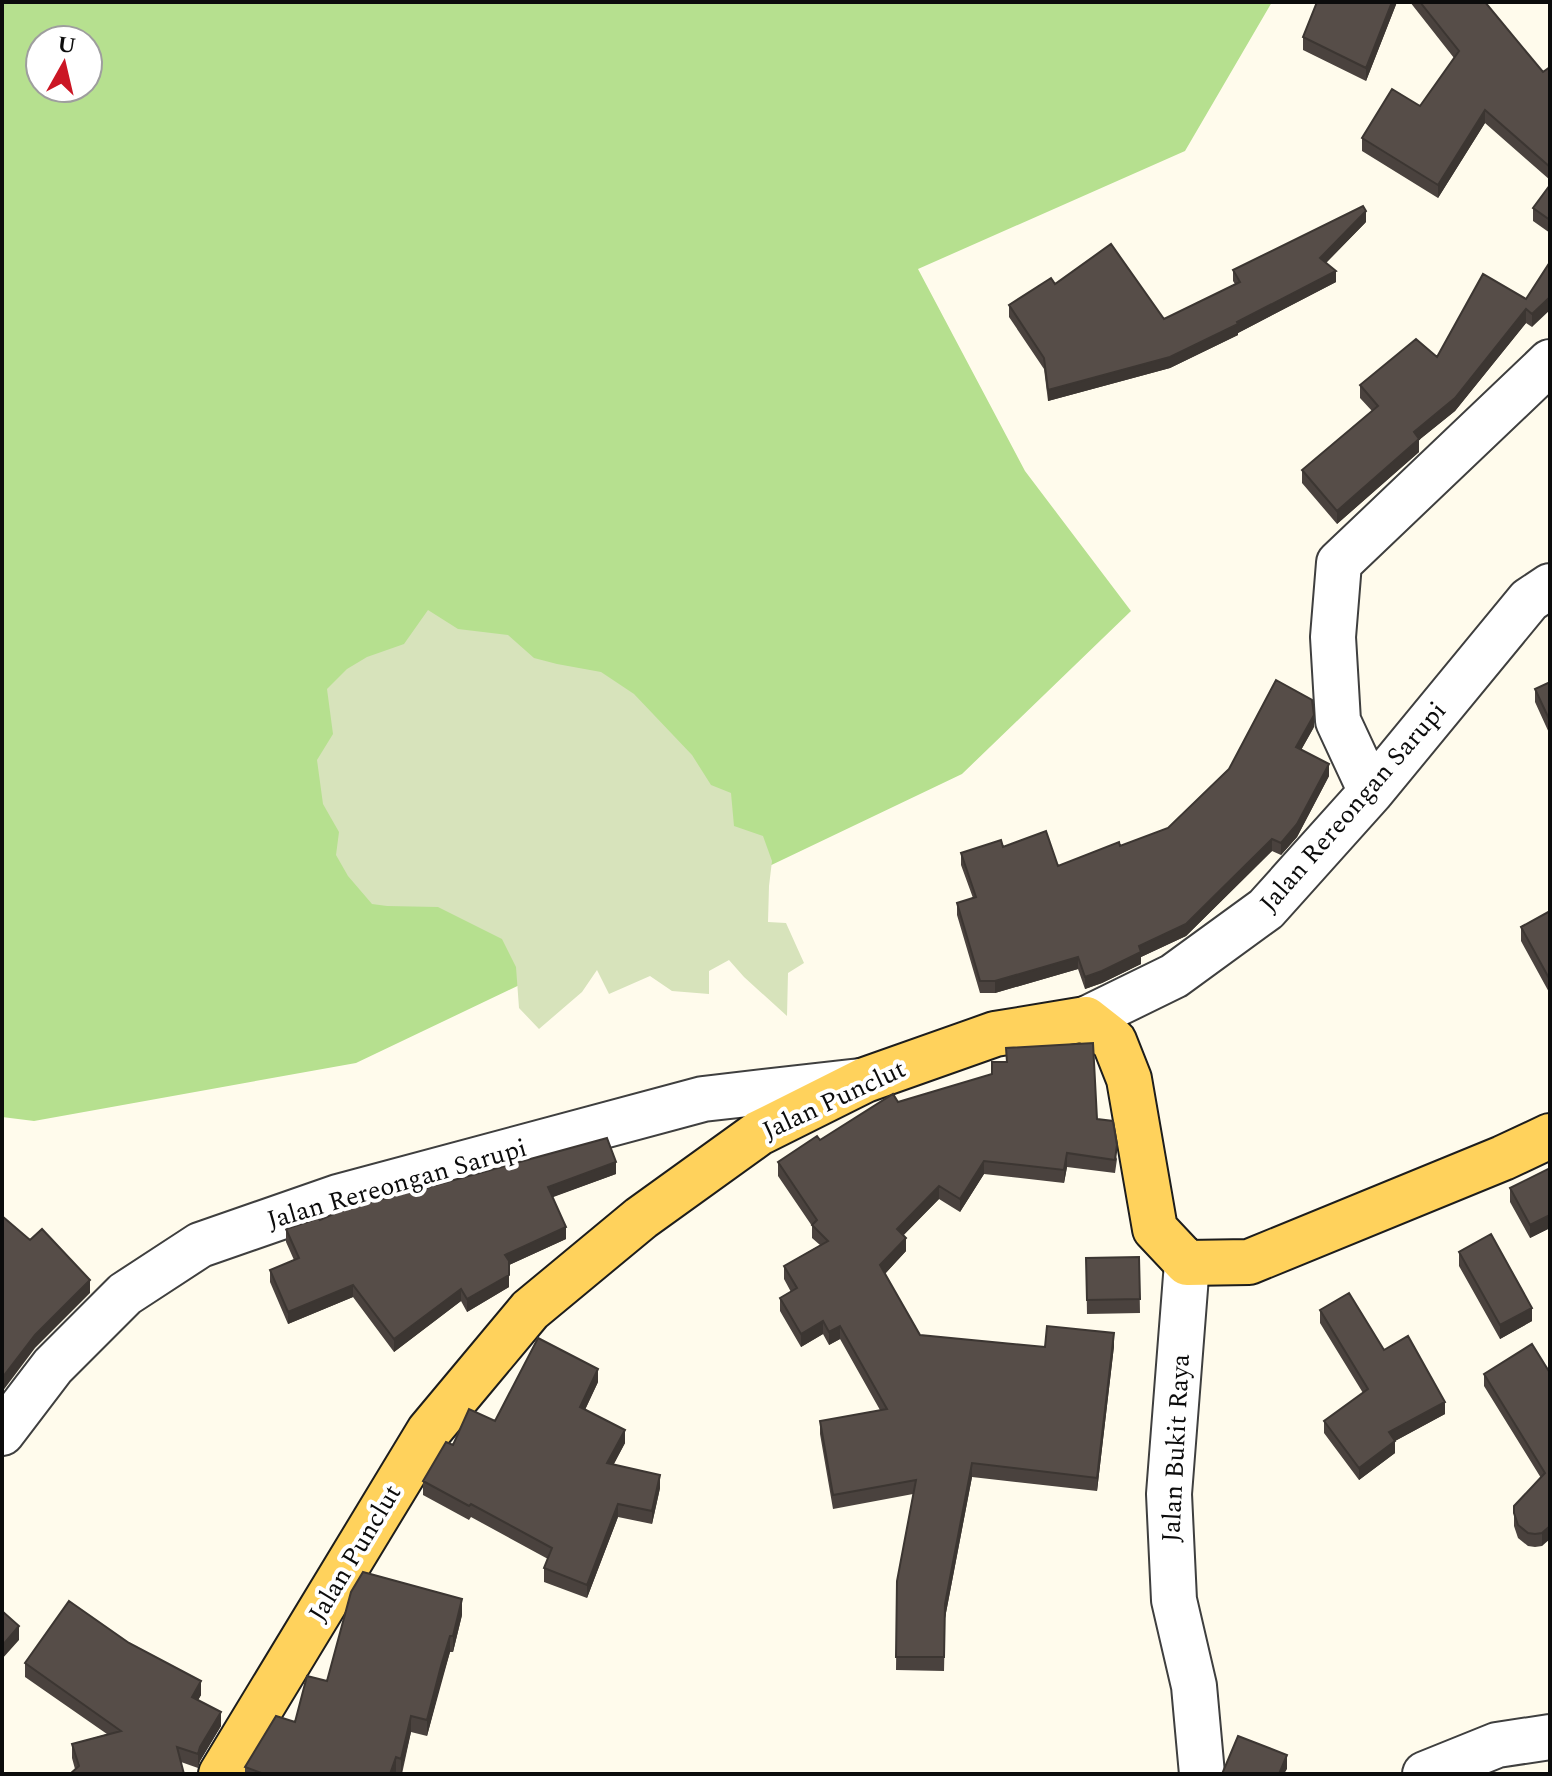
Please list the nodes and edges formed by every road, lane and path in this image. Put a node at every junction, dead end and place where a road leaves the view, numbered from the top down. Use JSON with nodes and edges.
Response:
{"nodes":[{"id":1,"x":1550,"y":362,"type":"edge"},
{"id":2,"x":1550,"y":586,"type":"edge"},
{"id":3,"x":1371,"y":792,"type":"junction"},
{"id":4,"x":1086,"y":1019,"type":"junction"},
{"id":5,"x":865,"y":1080,"type":"junction"},
{"id":6,"x":1550,"y":1136,"type":"edge"},
{"id":7,"x":1187,"y":1263,"type":"junction"},
{"id":8,"x":2,"y":1433,"type":"edge"},
{"id":9,"x":1550,"y":1737,"type":"edge"},
{"id":10,"x":221,"y":1774,"type":"edge"},
{"id":11,"x":1202,"y":1774,"type":"edge"},
{"id":12,"x":1425,"y":1774,"type":"edge"}],
"edges":[{"from":1,"to":3,"type":"street"},
{"from":2,"to":3,"type":"street","name":"Jalan Rereongan Sarupi"},
{"from":3,"to":4,"type":"street","name":"Jalan Rereongan Sarupi"},
{"from":4,"to":5,"type":"main road","name":"Jalan Punclut"},
{"from":4,"to":7,"type":"main road"},
{"from":5,"to":8,"type":"street","name":"Jalan Rereongan Sarupi"},
{"from":5,"to":10,"type":"main road","name":"Jalan Punclut"},
{"from":6,"to":7,"type":"main road"},
{"from":7,"to":11,"type":"street","name":"Jalan Bukit Raya"},
{"from":9,"to":12,"type":"street"}]}
